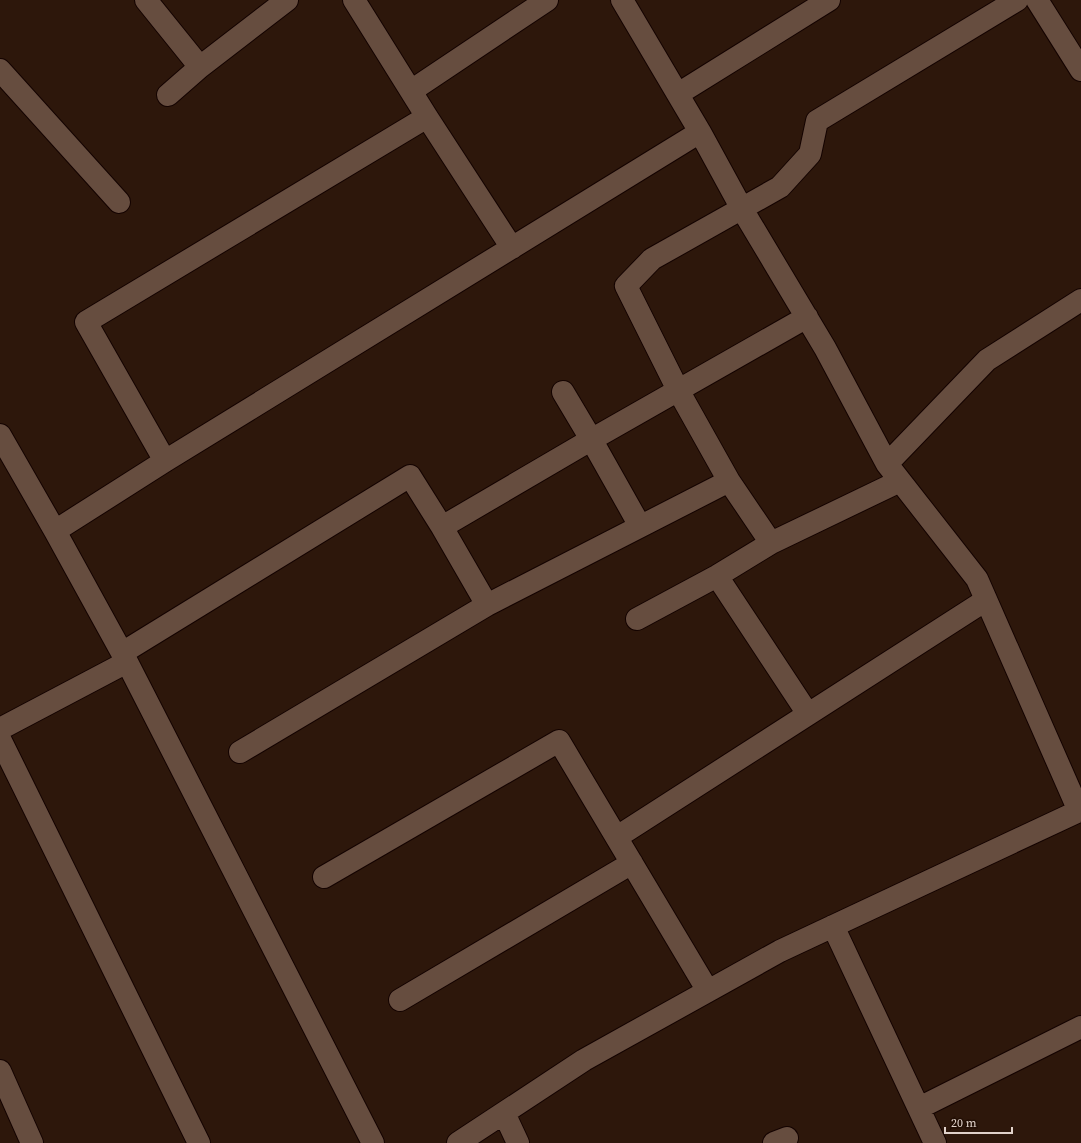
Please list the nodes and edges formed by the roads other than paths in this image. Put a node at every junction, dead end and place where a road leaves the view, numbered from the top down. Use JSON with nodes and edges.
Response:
{"nodes":[{"id":1,"x":146,"y":0,"type":"edge"},
{"id":2,"x":287,"y":0,"type":"edge"},
{"id":3,"x":354,"y":0,"type":"edge"},
{"id":4,"x":547,"y":0,"type":"edge"},
{"id":5,"x":622,"y":0,"type":"edge"},
{"id":6,"x":828,"y":0,"type":"edge"},
{"id":7,"x":1017,"y":0,"type":"edge"},
{"id":8,"x":1036,"y":0,"type":"edge"},
{"id":9,"x":200,"y":67,"type":"junction"},
{"id":10,"x":0,"y":70,"type":"edge"},
{"id":11,"x":1081,"y":70,"type":"edge"},
{"id":12,"x":411,"y":91,"type":"junction"},
{"id":13,"x":678,"y":94,"type":"junction"},
{"id":14,"x":168,"y":96,"type":"dead end"},
{"id":15,"x":428,"y":117,"type":"junction"},
{"id":16,"x":700,"y":132,"type":"junction"},
{"id":17,"x":119,"y":202,"type":"dead end"},
{"id":18,"x":742,"y":209,"type":"junction"},
{"id":19,"x":512,"y":248,"type":"junction"},
{"id":20,"x":1081,"y":300,"type":"edge"},
{"id":21,"x":807,"y":317,"type":"junction"},
{"id":22,"x":678,"y":390,"type":"junction"},
{"id":23,"x":563,"y":392,"type":"dead end"},
{"id":24,"x":0,"y":435,"type":"edge"},
{"id":25,"x":591,"y":440,"type":"junction"},
{"id":26,"x":165,"y":461,"type":"junction"},
{"id":27,"x":887,"y":464,"type":"junction"},
{"id":28,"x":728,"y":481,"type":"junction"},
{"id":29,"x":900,"y":481,"type":"junction"},
{"id":30,"x":640,"y":526,"type":"junction"},
{"id":31,"x":442,"y":527,"type":"junction"},
{"id":32,"x":55,"y":531,"type":"junction"},
{"id":33,"x":771,"y":543,"type":"junction"},
{"id":34,"x":717,"y":576,"type":"junction"},
{"id":35,"x":986,"y":600,"type":"junction"},
{"id":36,"x":487,"y":605,"type":"junction"},
{"id":37,"x":637,"y":619,"type":"dead end"},
{"id":38,"x":125,"y":658,"type":"junction"},
{"id":39,"x":808,"y":714,"type":"junction"},
{"id":40,"x":0,"y":729,"type":"edge"},
{"id":41,"x":0,"y":739,"type":"edge"},
{"id":42,"x":240,"y":752,"type":"dead end"},
{"id":43,"x":1080,"y":810,"type":"edge"},
{"id":44,"x":616,"y":837,"type":"junction"},
{"id":45,"x":632,"y":863,"type":"junction"},
{"id":46,"x":324,"y":877,"type":"dead end"},
{"id":47,"x":833,"y":926,"type":"junction"},
{"id":48,"x":708,"y":991,"type":"junction"},
{"id":49,"x":400,"y":1000,"type":"dead end"},
{"id":50,"x":1081,"y":1027,"type":"edge"},
{"id":51,"x":0,"y":1071,"type":"edge"},
{"id":52,"x":919,"y":1108,"type":"junction"},
{"id":53,"x":504,"y":1113,"type":"junction"},
{"id":54,"x":32,"y":1143,"type":"edge"},
{"id":55,"x":199,"y":1143,"type":"edge"},
{"id":56,"x":373,"y":1143,"type":"edge"},
{"id":57,"x":458,"y":1143,"type":"edge"},
{"id":58,"x":518,"y":1143,"type":"edge"},
{"id":59,"x":935,"y":1143,"type":"edge"}],
"edges":[{"from":1,"to":9,"type":"street"},
{"from":2,"to":9,"type":"street"},
{"from":3,"to":12,"type":"street"},
{"from":4,"to":12,"type":"street"},
{"from":5,"to":13,"type":"street"},
{"from":6,"to":13,"type":"street"},
{"from":7,"to":18,"type":"street"},
{"from":8,"to":11,"type":"street"},
{"from":9,"to":14,"type":"street"},
{"from":10,"to":17,"type":"street"},
{"from":12,"to":15,"type":"street"},
{"from":13,"to":16,"type":"street"},
{"from":15,"to":19,"type":"street"},
{"from":15,"to":26,"type":"street"},
{"from":16,"to":18,"type":"street"},
{"from":16,"to":19,"type":"street"},
{"from":18,"to":21,"type":"street"},
{"from":18,"to":22,"type":"street"},
{"from":19,"to":26,"type":"street"},
{"from":20,"to":27,"type":"street"},
{"from":21,"to":22,"type":"street"},
{"from":21,"to":27,"type":"street"},
{"from":22,"to":25,"type":"street"},
{"from":22,"to":28,"type":"street"},
{"from":23,"to":25,"type":"street"},
{"from":24,"to":32,"type":"street"},
{"from":25,"to":30,"type":"street"},
{"from":25,"to":31,"type":"street"},
{"from":26,"to":32,"type":"street"},
{"from":27,"to":29,"type":"street"},
{"from":28,"to":30,"type":"street"},
{"from":28,"to":33,"type":"street"},
{"from":29,"to":33,"type":"street"},
{"from":29,"to":35,"type":"street"},
{"from":30,"to":36,"type":"street"},
{"from":31,"to":36,"type":"street"},
{"from":31,"to":38,"type":"street"},
{"from":32,"to":38,"type":"street"},
{"from":33,"to":34,"type":"street"},
{"from":34,"to":37,"type":"street"},
{"from":34,"to":39,"type":"street"},
{"from":35,"to":39,"type":"street"},
{"from":35,"to":43,"type":"street"},
{"from":36,"to":42,"type":"street"},
{"from":38,"to":40,"type":"street"},
{"from":38,"to":56,"type":"street"},
{"from":39,"to":44,"type":"street"},
{"from":41,"to":55,"type":"street"},
{"from":43,"to":47,"type":"street"},
{"from":44,"to":45,"type":"street"},
{"from":44,"to":46,"type":"street"},
{"from":45,"to":48,"type":"street"},
{"from":45,"to":49,"type":"street"},
{"from":47,"to":48,"type":"street"},
{"from":47,"to":52,"type":"street"},
{"from":48,"to":53,"type":"street"},
{"from":50,"to":52,"type":"street"},
{"from":51,"to":54,"type":"street"},
{"from":52,"to":59,"type":"street"},
{"from":53,"to":57,"type":"street"},
{"from":53,"to":58,"type":"street"}]}
